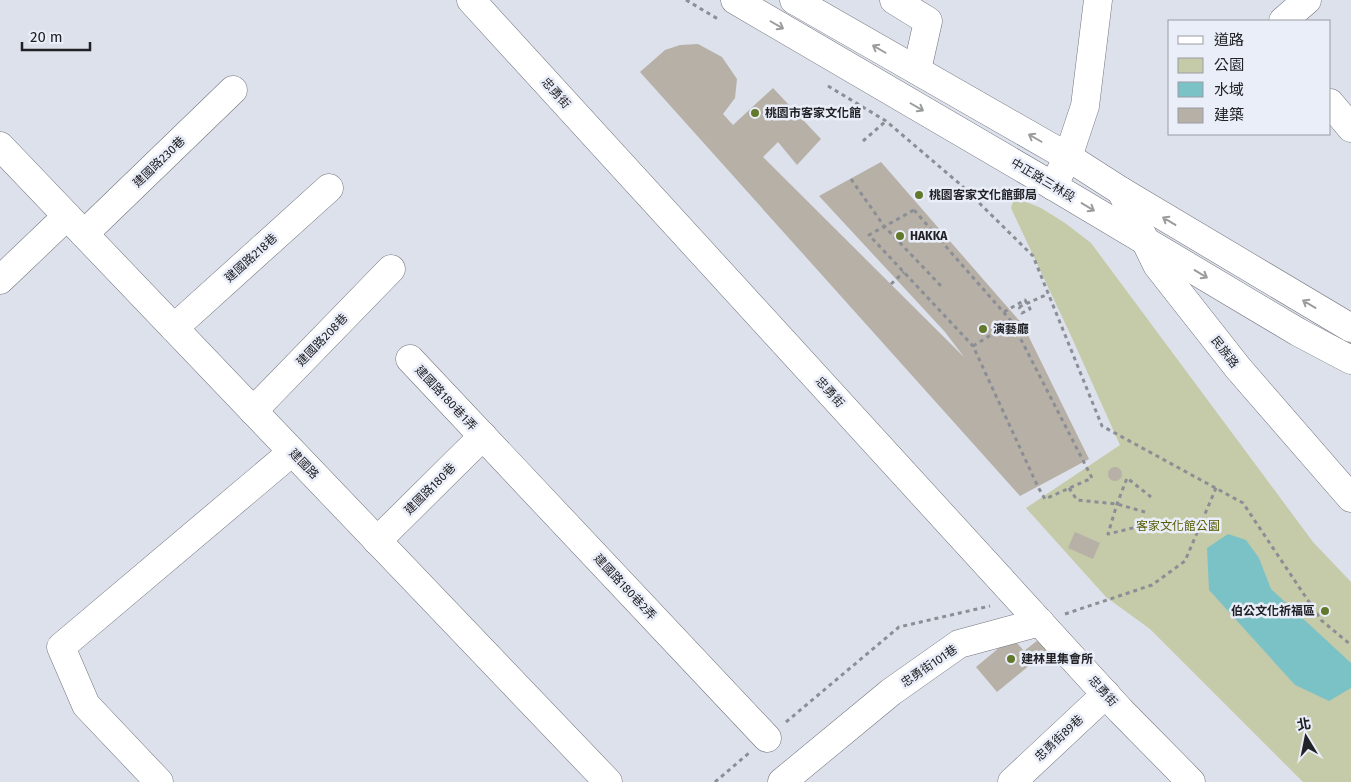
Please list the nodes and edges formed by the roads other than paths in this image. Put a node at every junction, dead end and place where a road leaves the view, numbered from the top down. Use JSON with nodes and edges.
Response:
{"nodes":[{"id":1,"x":471,"y":0,"type":"edge"},
{"id":2,"x":794,"y":0,"type":"edge"},
{"id":3,"x":894,"y":0,"type":"edge"},
{"id":4,"x":1098,"y":0,"type":"edge"},
{"id":5,"x":1307,"y":0,"type":"edge"},
{"id":6,"x":727,"y":10,"type":"edge"},
{"id":7,"x":1284,"y":20,"type":"edge"},
{"id":8,"x":917,"y":70,"type":"junction"},
{"id":9,"x":233,"y":90,"type":"dead end"},
{"id":10,"x":1331,"y":105,"type":"edge"},
{"id":11,"x":1351,"y":128,"type":"edge"},
{"id":12,"x":0,"y":146,"type":"edge"},
{"id":13,"x":1068,"y":157,"type":"junction"},
{"id":14,"x":1053,"y":186,"type":"junction"},
{"id":15,"x":328,"y":188,"type":"dead end"},
{"id":16,"x":1121,"y":191,"type":"junction"},
{"id":17,"x":75,"y":225,"type":"junction"},
{"id":18,"x":1144,"y":241,"type":"junction"},
{"id":19,"x":391,"y":269,"type":"dead end"},
{"id":20,"x":0,"y":280,"type":"edge"},
{"id":21,"x":174,"y":328,"type":"junction"},
{"id":22,"x":1351,"y":328,"type":"edge"},
{"id":23,"x":410,"y":359,"type":"dead end"},
{"id":24,"x":1351,"y":360,"type":"edge"},
{"id":25,"x":253,"y":411,"type":"junction"},
{"id":26,"x":483,"y":436,"type":"junction"},
{"id":27,"x":292,"y":452,"type":"junction"},
{"id":28,"x":1351,"y":498,"type":"edge"},
{"id":29,"x":377,"y":541,"type":"junction"},
{"id":30,"x":1040,"y":622,"type":"junction"},
{"id":31,"x":1106,"y":694,"type":"junction"},
{"id":32,"x":767,"y":738,"type":"road end"},
{"id":33,"x":152,"y":780,"type":"edge"},
{"id":34,"x":608,"y":782,"type":"edge"},
{"id":35,"x":782,"y":782,"type":"edge"},
{"id":36,"x":1012,"y":782,"type":"edge"},
{"id":37,"x":1190,"y":782,"type":"edge"}],
"edges":[{"from":1,"to":30,"type":"street","name":"忠勇街"},
{"from":8,"to":2,"type":"street","one_way":true},
{"from":3,"to":8,"type":"street"},
{"from":4,"to":13,"type":"street"},
{"from":5,"to":7,"type":"street"},
{"from":6,"to":14,"type":"street","name":"中正路三林段","one_way":true},
{"from":13,"to":8,"type":"street","one_way":true},
{"from":9,"to":17,"type":"street","name":"建國路230巷"},
{"from":10,"to":11,"type":"street"},
{"from":12,"to":17,"type":"street","name":"建國路"},
{"from":13,"to":14,"type":"street"},
{"from":13,"to":16,"type":"street"},
{"from":14,"to":18,"type":"street","name":"中正路三林段","one_way":true},
{"from":15,"to":21,"type":"street","name":"建國路218巷"},
{"from":16,"to":18,"type":"street","name":"民族路"},
{"from":22,"to":16,"type":"street","one_way":true},
{"from":17,"to":20,"type":"street","name":"建國路230巷"},
{"from":17,"to":21,"type":"street","name":"建國路"},
{"from":18,"to":24,"type":"street","name":"中正路三林段","one_way":true},
{"from":18,"to":28,"type":"street","name":"民族路"},
{"from":19,"to":25,"type":"street","name":"建國路208巷"},
{"from":21,"to":25,"type":"street","name":"建國路"},
{"from":23,"to":26,"type":"street","name":"建國路180巷1弄"},
{"from":25,"to":27,"type":"street","name":"建國路"},
{"from":26,"to":29,"type":"street","name":"建國路180巷"},
{"from":26,"to":32,"type":"street","name":"建國路180巷2弄"},
{"from":27,"to":29,"type":"street","name":"建國路"},
{"from":27,"to":33,"type":"street"},
{"from":29,"to":34,"type":"street","name":"建國路"},
{"from":30,"to":31,"type":"street","name":"忠勇街"},
{"from":30,"to":35,"type":"street","name":"忠勇街101巷"},
{"from":31,"to":36,"type":"street","name":"忠勇街89巷"},
{"from":31,"to":37,"type":"street","name":"忠勇街"}]}
